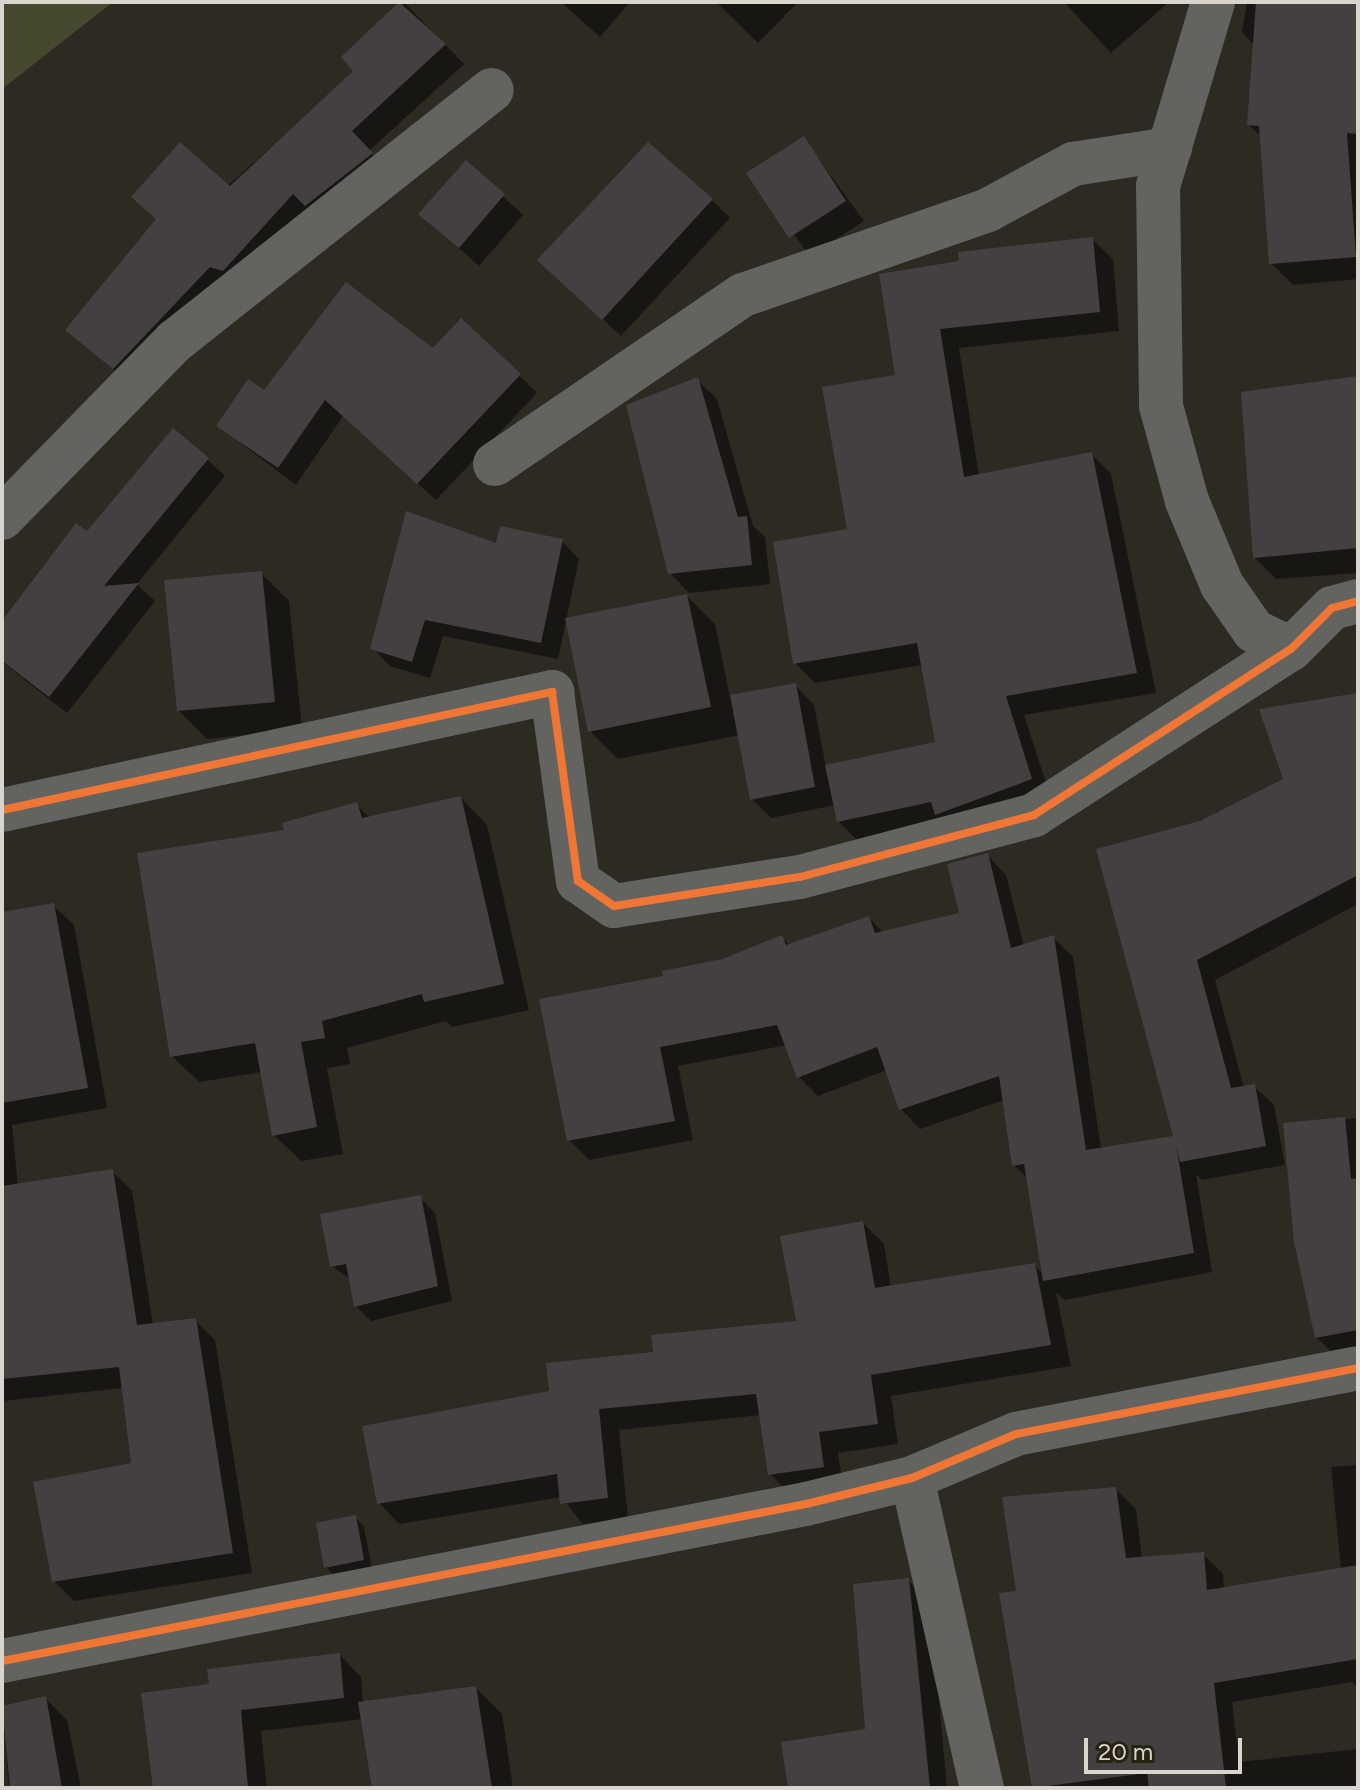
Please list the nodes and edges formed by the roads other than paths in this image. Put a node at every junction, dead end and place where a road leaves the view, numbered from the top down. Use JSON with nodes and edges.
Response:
{"nodes":[{"id":1,"x":1213,"y":2,"type":"edge"},
{"id":2,"x":492,"y":90,"type":"dead end"},
{"id":3,"x":1170,"y":149,"type":"junction"},
{"id":4,"x":495,"y":464,"type":"dead end"},
{"id":5,"x":2,"y":518,"type":"edge"},
{"id":6,"x":1358,"y":601,"type":"edge"},
{"id":7,"x":1291,"y":649,"type":"junction"},
{"id":8,"x":2,"y":810,"type":"edge"},
{"id":9,"x":1358,"y":1368,"type":"edge"},
{"id":10,"x":912,"y":1478,"type":"junction"},
{"id":11,"x":2,"y":1661,"type":"edge"},
{"id":12,"x":982,"y":1788,"type":"edge"}],
"edges":[{"from":1,"to":3,"type":"street"},
{"from":2,"to":5,"type":"street"},
{"from":3,"to":4,"type":"street"},
{"from":3,"to":7,"type":"street"},
{"from":6,"to":7,"type":"street"},
{"from":7,"to":8,"type":"street"},
{"from":9,"to":10,"type":"street"},
{"from":10,"to":11,"type":"street"},
{"from":10,"to":12,"type":"street"}]}
